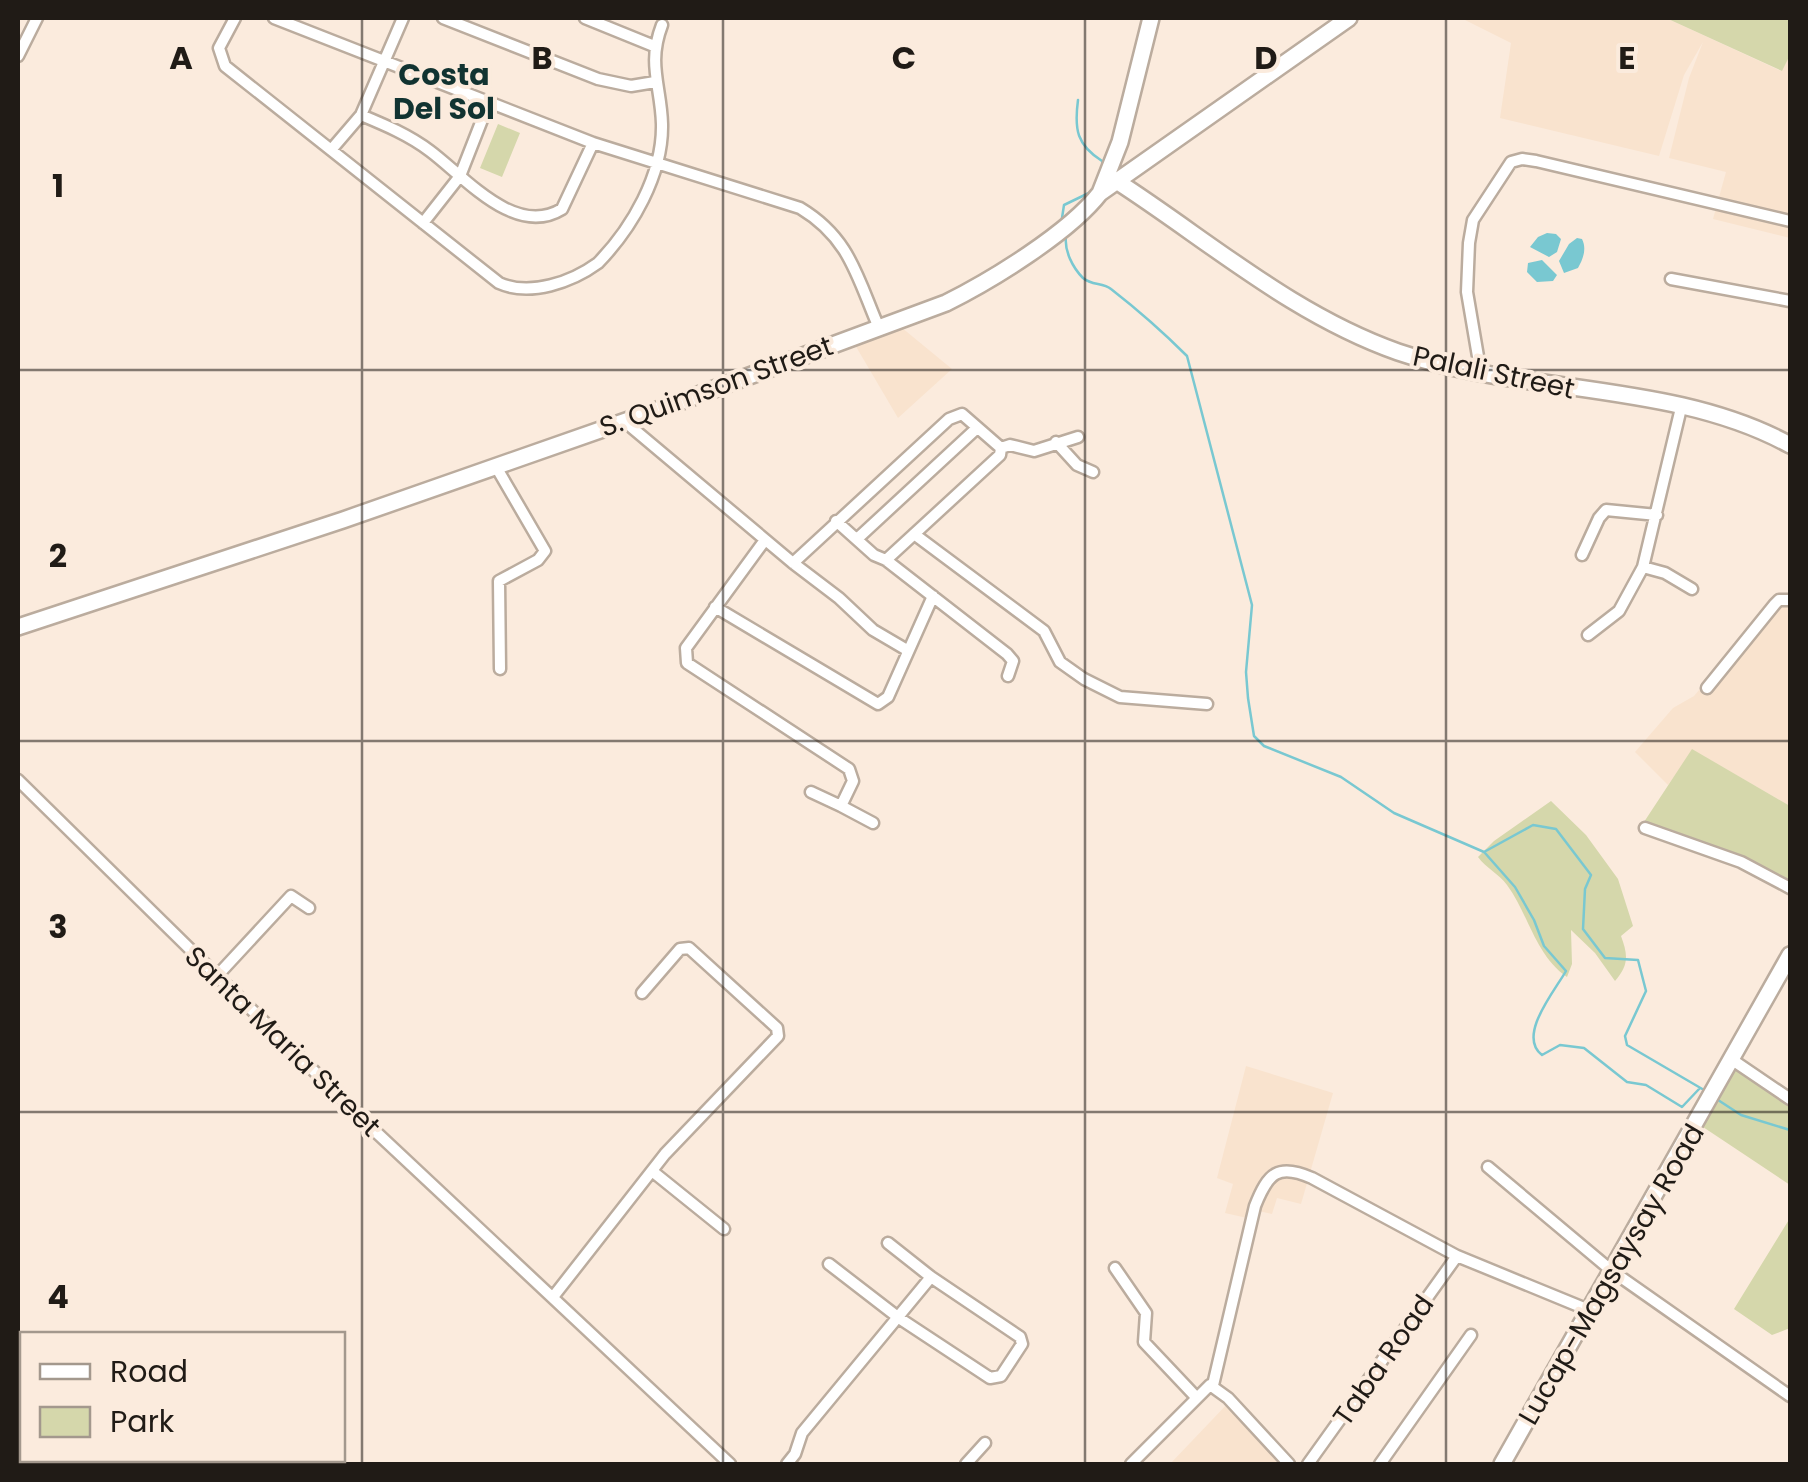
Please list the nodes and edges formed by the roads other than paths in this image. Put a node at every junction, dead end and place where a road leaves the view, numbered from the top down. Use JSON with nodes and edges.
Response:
{"nodes":[{"id":1,"x":37,"y":18,"type":"edge"},
{"id":2,"x":234,"y":18,"type":"edge"},
{"id":3,"x":274,"y":18,"type":"edge"},
{"id":4,"x":404,"y":18,"type":"edge"},
{"id":5,"x":442,"y":18,"type":"edge"},
{"id":6,"x":585,"y":18,"type":"edge"},
{"id":7,"x":1151,"y":18,"type":"edge"},
{"id":8,"x":1349,"y":18,"type":"edge"},
{"id":9,"x":662,"y":25,"type":"dead end"},
{"id":10,"x":654,"y":46,"type":"junction"},
{"id":11,"x":18,"y":56,"type":"edge"},
{"id":12,"x":386,"y":61,"type":"junction"},
{"id":13,"x":655,"y":82,"type":"junction"},
{"id":14,"x":489,"y":102,"type":"junction"},
{"id":15,"x":361,"y":115,"type":"junction"},
{"id":16,"x":593,"y":143,"type":"junction"},
{"id":17,"x":331,"y":150,"type":"junction"},
{"id":18,"x":657,"y":163,"type":"junction"},
{"id":19,"x":460,"y":176,"type":"junction"},
{"id":20,"x":1118,"y":182,"type":"junction"},
{"id":21,"x":1100,"y":193,"type":"junction"},
{"id":22,"x":1790,"y":221,"type":"edge"},
{"id":23,"x":423,"y":224,"type":"junction"},
{"id":24,"x":1671,"y":279,"type":"dead end"},
{"id":25,"x":1790,"y":301,"type":"edge"},
{"id":26,"x":879,"y":328,"type":"junction"},
{"id":27,"x":1481,"y":374,"type":"junction"},
{"id":28,"x":1681,"y":408,"type":"junction"},
{"id":29,"x":624,"y":421,"type":"junction"},
{"id":30,"x":977,"y":428,"type":"junction"},
{"id":31,"x":1078,"y":437,"type":"dead end"},
{"id":32,"x":1056,"y":442,"type":"junction"},
{"id":33,"x":1790,"y":446,"type":"edge"},
{"id":34,"x":1000,"y":448,"type":"junction"},
{"id":35,"x":494,"y":465,"type":"junction"},
{"id":36,"x":1093,"y":472,"type":"dead end"},
{"id":37,"x":1657,"y":516,"type":"junction"},
{"id":38,"x":836,"y":521,"type":"junction"},
{"id":39,"x":914,"y":534,"type":"junction"},
{"id":40,"x":856,"y":539,"type":"junction"},
{"id":41,"x":766,"y":540,"type":"junction"},
{"id":42,"x":1582,"y":555,"type":"dead end"},
{"id":43,"x":886,"y":560,"type":"junction"},
{"id":44,"x":793,"y":563,"type":"junction"},
{"id":45,"x":1643,"y":568,"type":"junction"},
{"id":46,"x":1692,"y":588,"type":"dead end"},
{"id":47,"x":932,"y":596,"type":"junction"},
{"id":48,"x":1790,"y":600,"type":"edge"},
{"id":49,"x":715,"y":606,"type":"junction"},
{"id":50,"x":18,"y":627,"type":"edge"},
{"id":51,"x":1588,"y":634,"type":"dead end"},
{"id":52,"x":907,"y":650,"type":"junction"},
{"id":53,"x":500,"y":670,"type":"dead end"},
{"id":54,"x":1008,"y":676,"type":"dead end"},
{"id":55,"x":1708,"y":688,"type":"dead end"},
{"id":56,"x":1207,"y":704,"type":"dead end"},
{"id":57,"x":18,"y":780,"type":"edge"},
{"id":58,"x":811,"y":792,"type":"dead end"},
{"id":59,"x":841,"y":806,"type":"junction"},
{"id":60,"x":873,"y":823,"type":"dead end"},
{"id":61,"x":1645,"y":828,"type":"dead end"},
{"id":62,"x":1790,"y":888,"type":"edge"},
{"id":63,"x":309,"y":908,"type":"dead end"},
{"id":64,"x":1790,"y":955,"type":"edge"},
{"id":65,"x":216,"y":978,"type":"junction"},
{"id":66,"x":642,"y":993,"type":"dead end"},
{"id":67,"x":1732,"y":1059,"type":"junction"},
{"id":68,"x":1790,"y":1099,"type":"edge"},
{"id":69,"x":1488,"y":1167,"type":"dead end"},
{"id":70,"x":652,"y":1171,"type":"junction"},
{"id":71,"x":724,"y":1229,"type":"dead end"},
{"id":72,"x":888,"y":1243,"type":"dead end"},
{"id":73,"x":1457,"y":1256,"type":"junction"},
{"id":74,"x":829,"y":1264,"type":"dead end"},
{"id":75,"x":1115,"y":1268,"type":"dead end"},
{"id":76,"x":1612,"y":1271,"type":"junction"},
{"id":77,"x":931,"y":1277,"type":"junction"},
{"id":78,"x":553,"y":1297,"type":"junction"},
{"id":79,"x":1591,"y":1311,"type":"junction"},
{"id":80,"x":899,"y":1318,"type":"junction"},
{"id":81,"x":1471,"y":1335,"type":"dead end"},
{"id":82,"x":1213,"y":1385,"type":"junction"},
{"id":83,"x":1790,"y":1396,"type":"edge"},
{"id":84,"x":1196,"y":1397,"type":"junction"},
{"id":85,"x":985,"y":1442,"type":"dead end"},
{"id":86,"x":730,"y":1464,"type":"edge"},
{"id":87,"x":787,"y":1464,"type":"edge"},
{"id":88,"x":966,"y":1464,"type":"edge"},
{"id":89,"x":1131,"y":1464,"type":"edge"},
{"id":90,"x":1289,"y":1464,"type":"edge"},
{"id":91,"x":1308,"y":1464,"type":"edge"},
{"id":92,"x":1380,"y":1464,"type":"edge"},
{"id":93,"x":1502,"y":1464,"type":"edge"}],
"edges":[{"from":1,"to":11,"type":"street"},
{"from":2,"to":17,"type":"street"},
{"from":3,"to":12,"type":"street"},
{"from":4,"to":12,"type":"street"},
{"from":5,"to":13,"type":"street"},
{"from":6,"to":10,"type":"street"},
{"from":7,"to":21,"type":"street"},
{"from":8,"to":20,"type":"street","name":"S. Quimson Street"},
{"from":9,"to":10,"type":"street"},
{"from":10,"to":13,"type":"street"},
{"from":12,"to":14,"type":"street"},
{"from":12,"to":15,"type":"street"},
{"from":13,"to":18,"type":"street"},
{"from":14,"to":16,"type":"street"},
{"from":14,"to":19,"type":"street"},
{"from":15,"to":17,"type":"street"},
{"from":15,"to":19,"type":"street"},
{"from":16,"to":18,"type":"street"},
{"from":16,"to":19,"type":"street"},
{"from":17,"to":23,"type":"street"},
{"from":18,"to":23,"type":"street"},
{"from":18,"to":26,"type":"street"},
{"from":19,"to":23,"type":"street"},
{"from":20,"to":21,"type":"street","name":"S. Quimson Street"},
{"from":20,"to":27,"type":"street","name":"Palali Street"},
{"from":21,"to":26,"type":"street","name":"S. Quimson Street"},
{"from":22,"to":27,"type":"street"},
{"from":24,"to":25,"type":"street"},
{"from":26,"to":29,"type":"street","name":"S. Quimson Street"},
{"from":27,"to":28,"type":"street","name":"Palali Street"},
{"from":28,"to":33,"type":"street","name":"Palali Street"},
{"from":28,"to":37,"type":"street"},
{"from":29,"to":35,"type":"street","name":"S. Quimson Street"},
{"from":29,"to":41,"type":"street"},
{"from":30,"to":34,"type":"street"},
{"from":30,"to":38,"type":"street"},
{"from":30,"to":40,"type":"street"},
{"from":31,"to":32,"type":"street"},
{"from":32,"to":34,"type":"street"},
{"from":32,"to":36,"type":"street"},
{"from":34,"to":39,"type":"street"},
{"from":35,"to":50,"type":"street","name":"S. Quimson Street"},
{"from":35,"to":53,"type":"street"},
{"from":37,"to":42,"type":"street"},
{"from":37,"to":45,"type":"street"},
{"from":38,"to":40,"type":"street"},
{"from":38,"to":44,"type":"street"},
{"from":39,"to":43,"type":"street"},
{"from":39,"to":56,"type":"street"},
{"from":40,"to":43,"type":"street"},
{"from":41,"to":44,"type":"street"},
{"from":41,"to":49,"type":"street"},
{"from":43,"to":47,"type":"street"},
{"from":44,"to":52,"type":"street"},
{"from":45,"to":46,"type":"street"},
{"from":45,"to":51,"type":"street"},
{"from":47,"to":52,"type":"street"},
{"from":47,"to":54,"type":"street"},
{"from":48,"to":55,"type":"street"},
{"from":49,"to":52,"type":"street"},
{"from":49,"to":59,"type":"street"},
{"from":57,"to":65,"type":"street","name":"Santa Maria Street"},
{"from":58,"to":59,"type":"street"},
{"from":59,"to":60,"type":"street"},
{"from":61,"to":62,"type":"street"},
{"from":63,"to":65,"type":"street"},
{"from":64,"to":67,"type":"street","name":"Lucap-Magsaysay Road"},
{"from":65,"to":78,"type":"street","name":"Santa Maria Street"},
{"from":66,"to":70,"type":"street"},
{"from":67,"to":68,"type":"street"},
{"from":67,"to":76,"type":"street","name":"Lucap-Magsaysay Road"},
{"from":69,"to":76,"type":"street"},
{"from":70,"to":71,"type":"street"},
{"from":70,"to":78,"type":"street"},
{"from":72,"to":77,"type":"street"},
{"from":73,"to":79,"type":"street"},
{"from":73,"to":82,"type":"street"},
{"from":73,"to":91,"type":"street","name":"Taba Road"},
{"from":74,"to":80,"type":"street"},
{"from":75,"to":84,"type":"street"},
{"from":76,"to":79,"type":"street","name":"Lucap-Magsaysay Road"},
{"from":76,"to":83,"type":"street"},
{"from":77,"to":80,"type":"street"},
{"from":77,"to":80,"type":"street"},
{"from":78,"to":86,"type":"street","name":"Santa Maria Street"},
{"from":79,"to":93,"type":"street","name":"Lucap-Magsaysay Road"},
{"from":80,"to":87,"type":"street"},
{"from":81,"to":92,"type":"street"},
{"from":82,"to":84,"type":"street"},
{"from":82,"to":90,"type":"street"},
{"from":84,"to":89,"type":"street"},
{"from":85,"to":88,"type":"street"}]}
